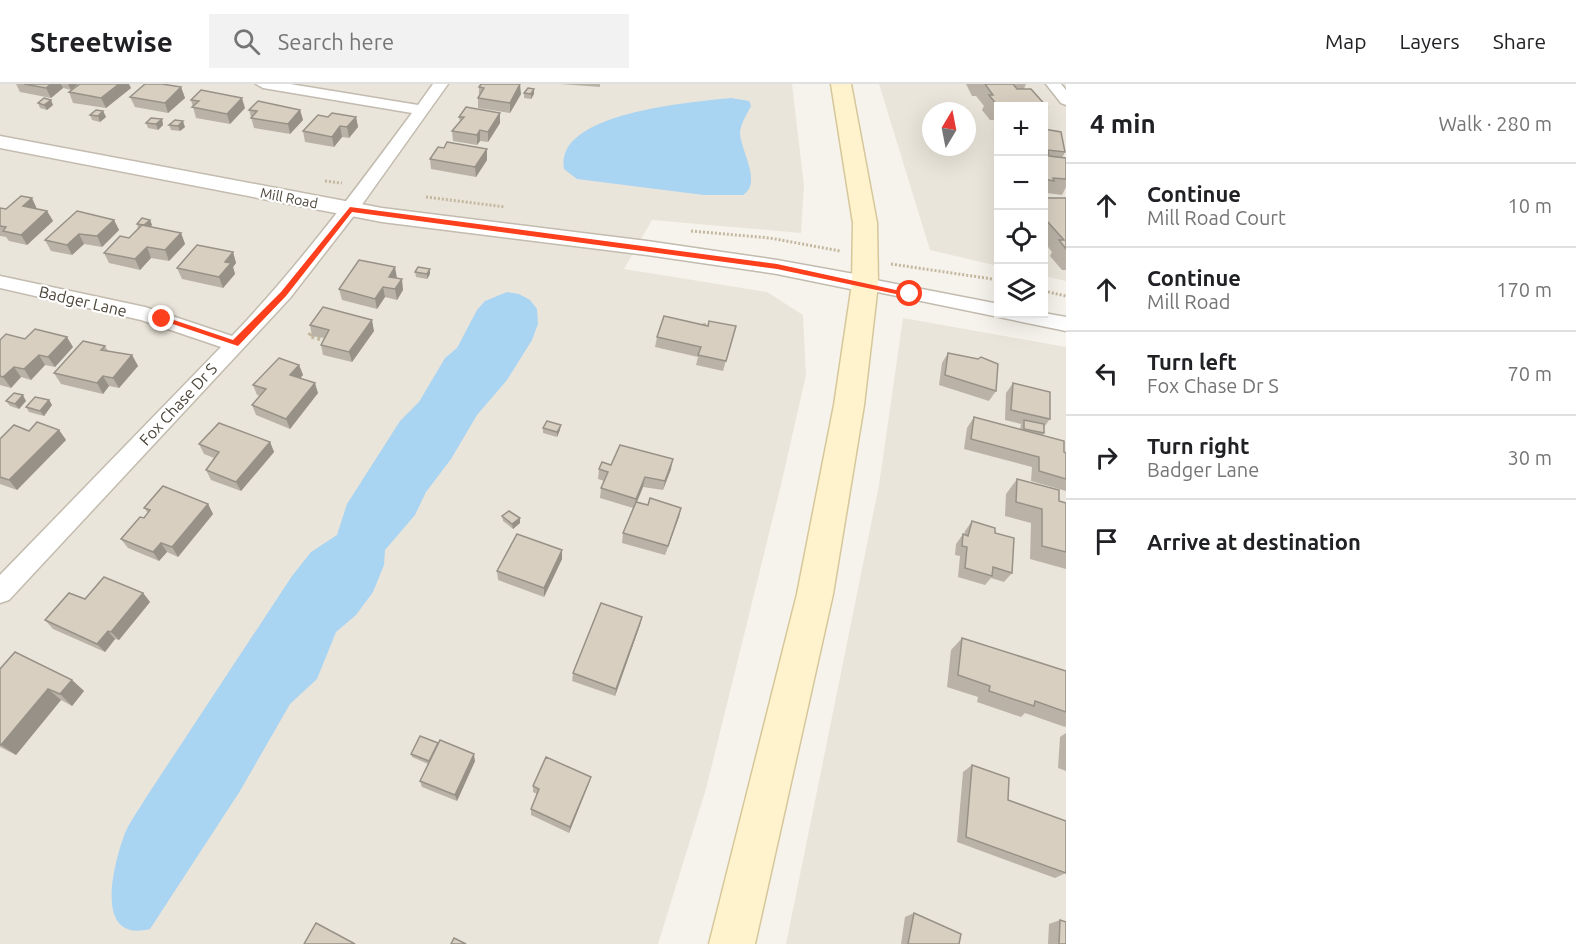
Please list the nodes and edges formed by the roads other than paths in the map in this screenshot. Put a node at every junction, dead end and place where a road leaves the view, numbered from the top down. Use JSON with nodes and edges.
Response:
{"nodes":[{"id":1,"x":263,"y":84,"type":"edge"},
{"id":2,"x":441,"y":84,"type":"edge"},
{"id":3,"x":841,"y":84,"type":"edge"},
{"id":4,"x":1053,"y":84,"type":"edge"},
{"id":5,"x":1066,"y":100,"type":"edge"},
{"id":6,"x":421,"y":110,"type":"junction"},
{"id":7,"x":0,"y":142,"type":"edge"},
{"id":8,"x":350,"y":209,"type":"junction"},
{"id":9,"x":0,"y":282,"type":"edge"},
{"id":10,"x":865,"y":284,"type":"junction"},
{"id":11,"x":994,"y":310,"type":"edge"},
{"id":12,"x":1032,"y":318,"type":"edge"},
{"id":13,"x":1066,"y":324,"type":"edge"},
{"id":14,"x":235,"y":344,"type":"junction"},
{"id":15,"x":0,"y":592,"type":"edge"},
{"id":16,"x":732,"y":944,"type":"edge"}],
"edges":[{"from":1,"to":6,"type":"street"},
{"from":2,"to":6,"type":"street","name":"Fox Chase Dr S"},
{"from":3,"to":10,"type":"main road"},
{"from":4,"to":5,"type":"street"},
{"from":6,"to":8,"type":"street","name":"Fox Chase Dr S"},
{"from":7,"to":8,"type":"street","name":"Mill Road"},
{"from":8,"to":10,"type":"street","name":"Mill Road"},
{"from":8,"to":14,"type":"street","name":"Fox Chase Dr S"},
{"from":9,"to":14,"type":"street","name":"Badger Lane"},
{"from":10,"to":11,"type":"street"},
{"from":10,"to":16,"type":"main road"},
{"from":12,"to":13,"type":"street"},
{"from":14,"to":15,"type":"street","name":"Fox Chase Dr S"}]}
